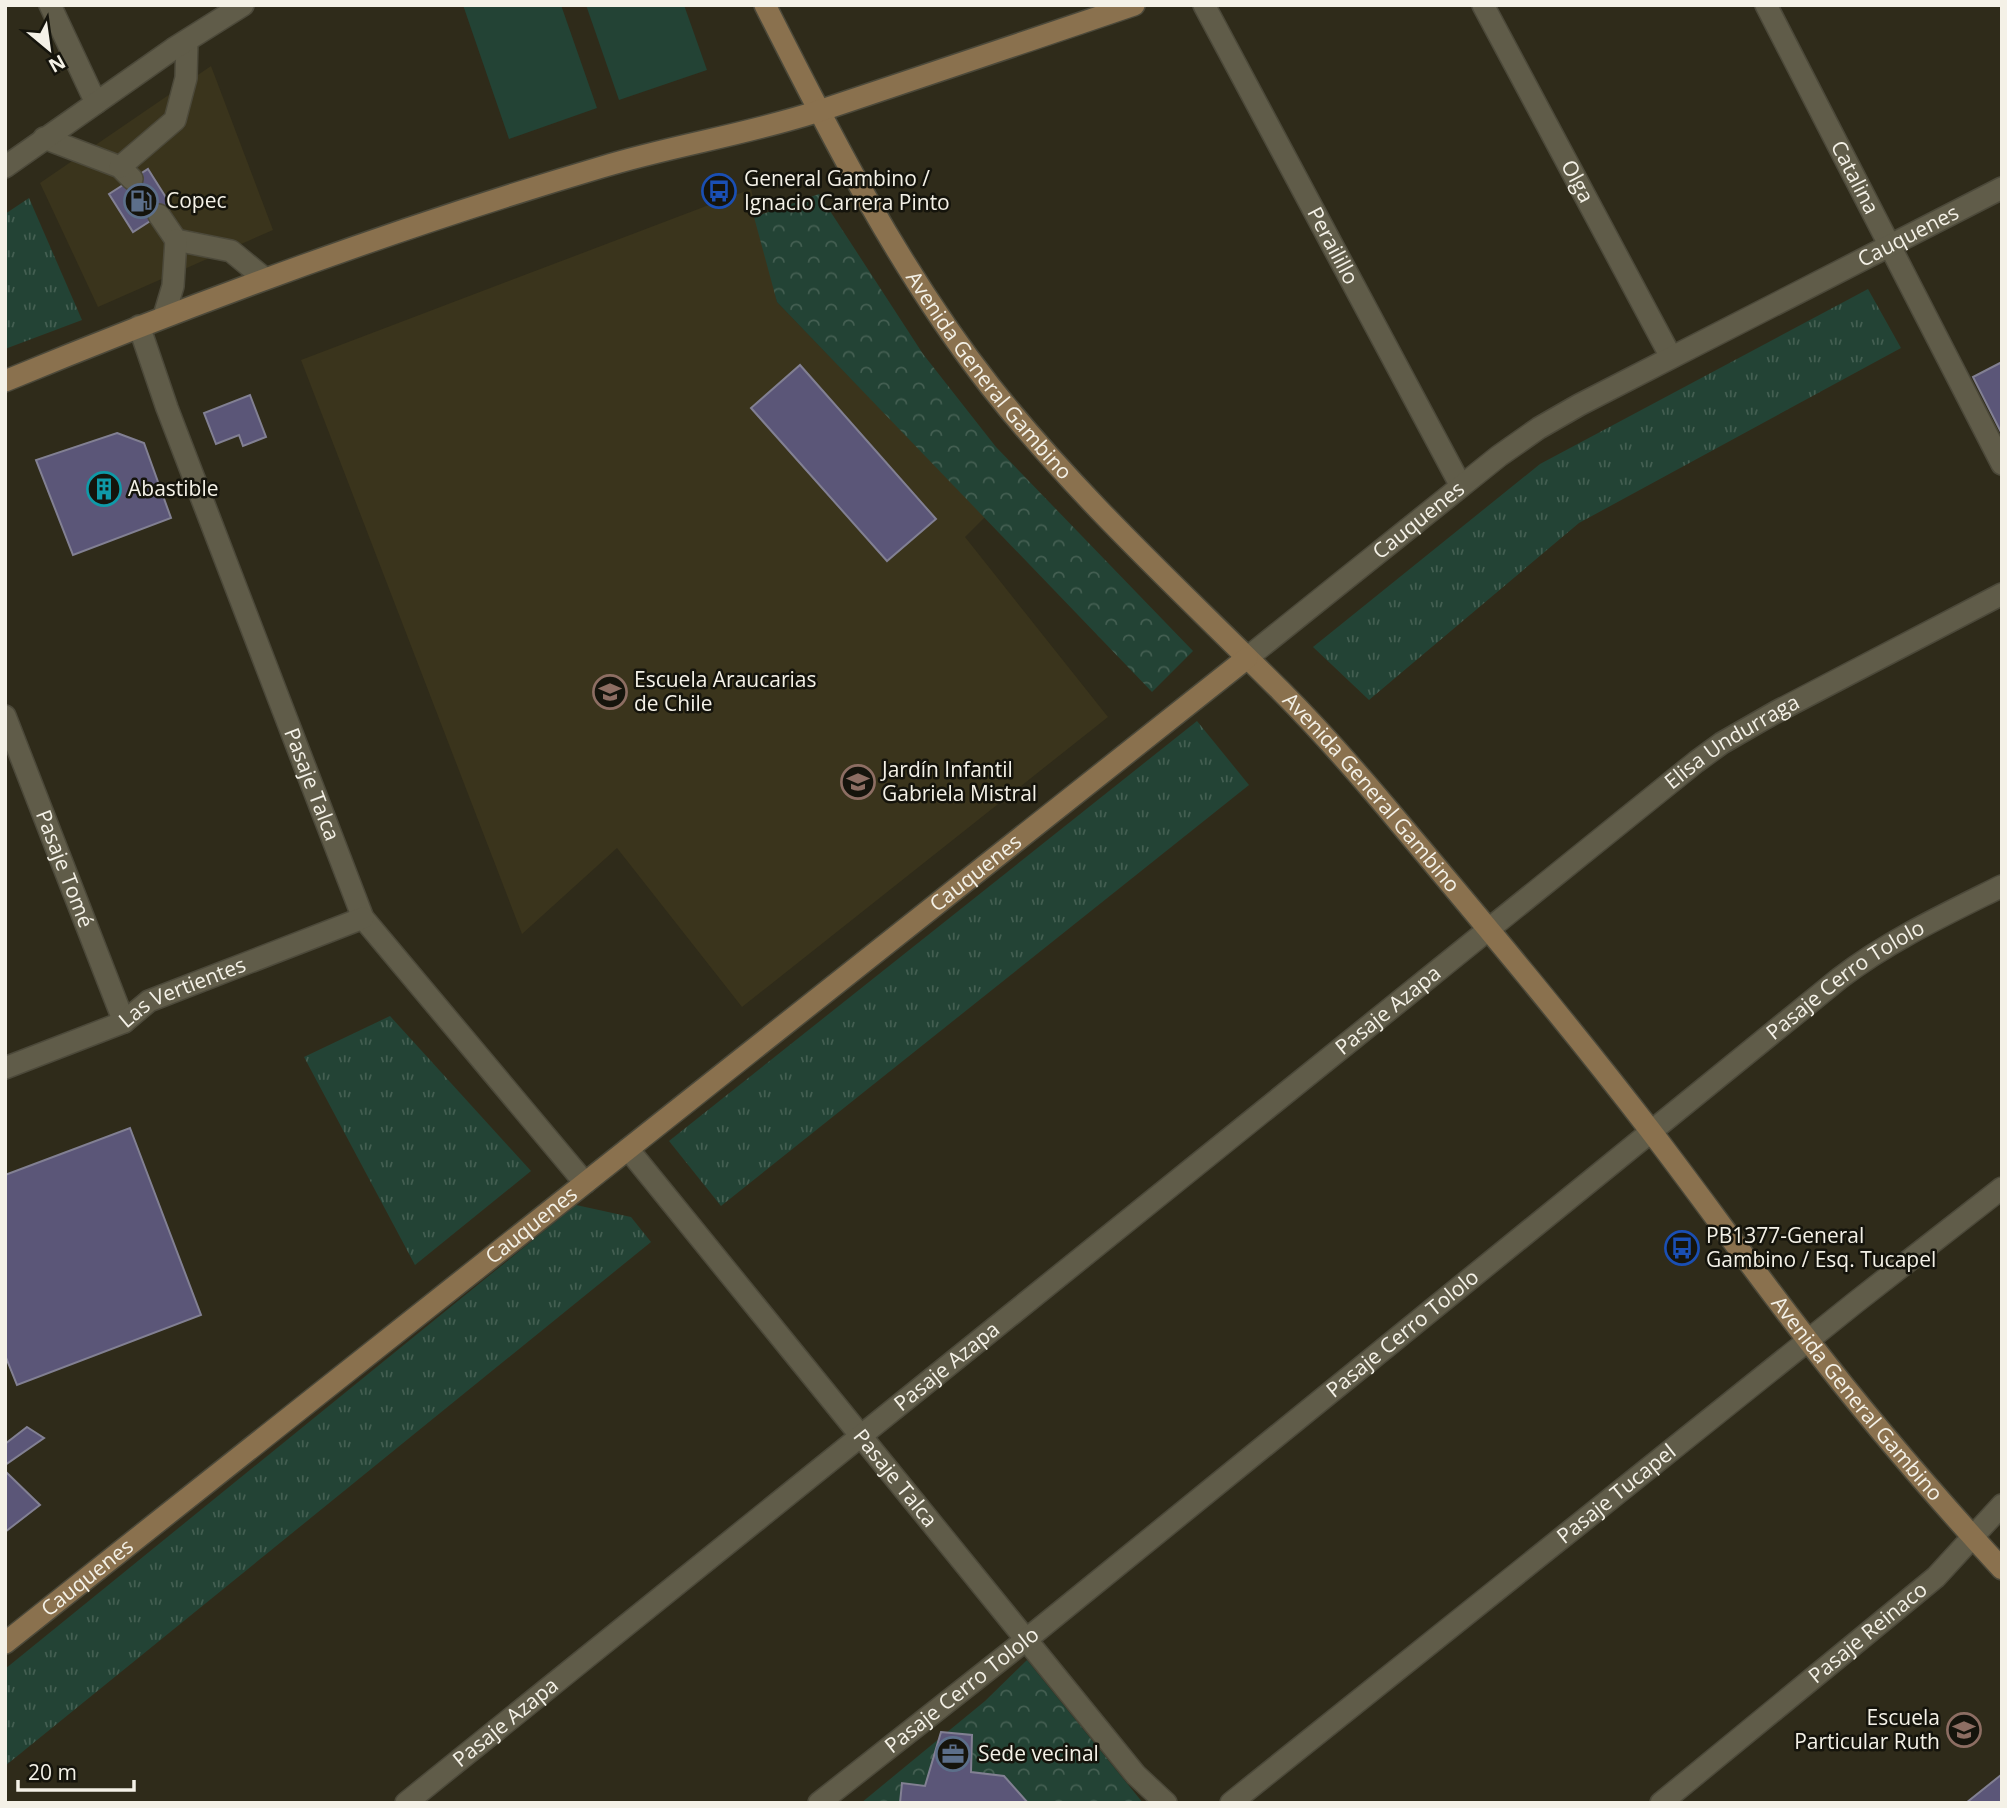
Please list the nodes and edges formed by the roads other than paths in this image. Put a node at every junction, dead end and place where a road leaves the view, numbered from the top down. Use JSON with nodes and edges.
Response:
{"nodes":[{"id":1,"x":50,"y":5,"type":"edge"},
{"id":2,"x":243,"y":5,"type":"edge"},
{"id":3,"x":765,"y":5,"type":"edge"},
{"id":4,"x":1134,"y":5,"type":"edge"},
{"id":5,"x":1204,"y":5,"type":"edge"},
{"id":6,"x":1483,"y":5,"type":"edge"},
{"id":7,"x":1766,"y":5,"type":"edge"},
{"id":8,"x":187,"y":41,"type":"junction"},
{"id":9,"x":96,"y":103,"type":"junction"},
{"id":10,"x":819,"y":111,"type":"junction"},
{"id":11,"x":44,"y":138,"type":"junction"},
{"id":12,"x":5,"y":167,"type":"edge"},
{"id":13,"x":2002,"y":188,"type":"edge"},
{"id":14,"x":159,"y":215,"type":"dead end"},
{"id":15,"x":176,"y":240,"type":"junction"},
{"id":16,"x":1890,"y":246,"type":"junction"},
{"id":17,"x":264,"y":278,"type":"junction"},
{"id":18,"x":164,"y":316,"type":"junction"},
{"id":19,"x":139,"y":326,"type":"junction"},
{"id":20,"x":1671,"y":358,"type":"junction"},
{"id":21,"x":5,"y":381,"type":"edge"},
{"id":22,"x":2002,"y":464,"type":"edge"},
{"id":23,"x":1461,"y":486,"type":"junction"},
{"id":24,"x":2002,"y":594,"type":"edge"},
{"id":25,"x":1247,"y":658,"type":"junction"},
{"id":26,"x":5,"y":716,"type":"edge"},
{"id":27,"x":2002,"y":886,"type":"edge"},
{"id":28,"x":363,"y":918,"type":"junction"},
{"id":29,"x":1488,"y":929,"type":"junction"},
{"id":30,"x":124,"y":1022,"type":"junction"},
{"id":31,"x":5,"y":1068,"type":"edge"},
{"id":32,"x":1651,"y":1131,"type":"junction"},
{"id":33,"x":628,"y":1149,"type":"junction"},
{"id":34,"x":585,"y":1183,"type":"junction"},
{"id":35,"x":2002,"y":1188,"type":"edge"},
{"id":36,"x":1808,"y":1341,"type":"junction"},
{"id":37,"x":862,"y":1435,"type":"junction"},
{"id":38,"x":2002,"y":1505,"type":"edge"},
{"id":39,"x":1973,"y":1538,"type":"junction"},
{"id":40,"x":2002,"y":1569,"type":"edge"},
{"id":41,"x":1027,"y":1639,"type":"junction"},
{"id":42,"x":5,"y":1643,"type":"edge"},
{"id":43,"x":406,"y":1803,"type":"edge"},
{"id":44,"x":819,"y":1803,"type":"edge"},
{"id":45,"x":1166,"y":1803,"type":"edge"},
{"id":46,"x":1231,"y":1803,"type":"edge"},
{"id":47,"x":1661,"y":1803,"type":"edge"}],
"edges":[{"from":1,"to":9,"type":"street"},
{"from":2,"to":8,"type":"street"},
{"from":3,"to":10,"type":"street","name":"Avenida General Gambino"},
{"from":4,"to":10,"type":"street"},
{"from":5,"to":23,"type":"street","name":"Perailillo"},
{"from":6,"to":20,"type":"street","name":"Olga"},
{"from":7,"to":16,"type":"street","name":"Catalina"},
{"from":8,"to":9,"type":"street"},
{"from":8,"to":11,"type":"street"},
{"from":9,"to":11,"type":"street"},
{"from":10,"to":17,"type":"street"},
{"from":10,"to":25,"type":"street","name":"Avenida General Gambino"},
{"from":11,"to":12,"type":"street"},
{"from":13,"to":16,"type":"street","name":"Cauquenes"},
{"from":14,"to":15,"type":"street"},
{"from":15,"to":17,"type":"street"},
{"from":15,"to":18,"type":"street"},
{"from":16,"to":20,"type":"street","name":"Cauquenes"},
{"from":16,"to":22,"type":"street","name":"Catalina"},
{"from":17,"to":18,"type":"street"},
{"from":18,"to":19,"type":"street"},
{"from":19,"to":21,"type":"street"},
{"from":19,"to":28,"type":"street","name":"Pasaje Talca"},
{"from":20,"to":23,"type":"street","name":"Cauquenes"},
{"from":23,"to":25,"type":"street","name":"Cauquenes"},
{"from":24,"to":29,"type":"street","name":"Elisa Undurraga"},
{"from":25,"to":29,"type":"street","name":"Avenida General Gambino"},
{"from":25,"to":33,"type":"street","name":"Cauquenes"},
{"from":26,"to":30,"type":"street","name":"Pasaje Tomé"},
{"from":27,"to":32,"type":"street","name":"Pasaje Cerro Tololo"},
{"from":28,"to":30,"type":"street","name":"Las Vertientes"},
{"from":28,"to":34,"type":"street","name":"Pasaje Talca"},
{"from":29,"to":32,"type":"street","name":"Avenida General Gambino"},
{"from":29,"to":37,"type":"street","name":"Pasaje Azapa"},
{"from":30,"to":31,"type":"street","name":"Las Vertientes"},
{"from":32,"to":36,"type":"street","name":"Avenida General Gambino"},
{"from":32,"to":41,"type":"street","name":"Pasaje Cerro Tololo"},
{"from":33,"to":34,"type":"street","name":"Cauquenes"},
{"from":33,"to":37,"type":"street","name":"Pasaje Talca"},
{"from":34,"to":42,"type":"street","name":"Cauquenes"},
{"from":35,"to":36,"type":"street","name":"Pasaje Tucapel"},
{"from":36,"to":39,"type":"street","name":"Avenida General Gambino"},
{"from":36,"to":46,"type":"street","name":"Pasaje Tucapel"},
{"from":37,"to":41,"type":"street","name":"Pasaje Talca"},
{"from":37,"to":43,"type":"street","name":"Pasaje Azapa"},
{"from":38,"to":39,"type":"street","name":"Pasaje Reinaco"},
{"from":39,"to":40,"type":"street","name":"Avenida General Gambino"},
{"from":39,"to":47,"type":"street","name":"Pasaje Reinaco"},
{"from":41,"to":44,"type":"street","name":"Pasaje Cerro Tololo"},
{"from":41,"to":45,"type":"street","name":"Pasaje Talca"}]}
